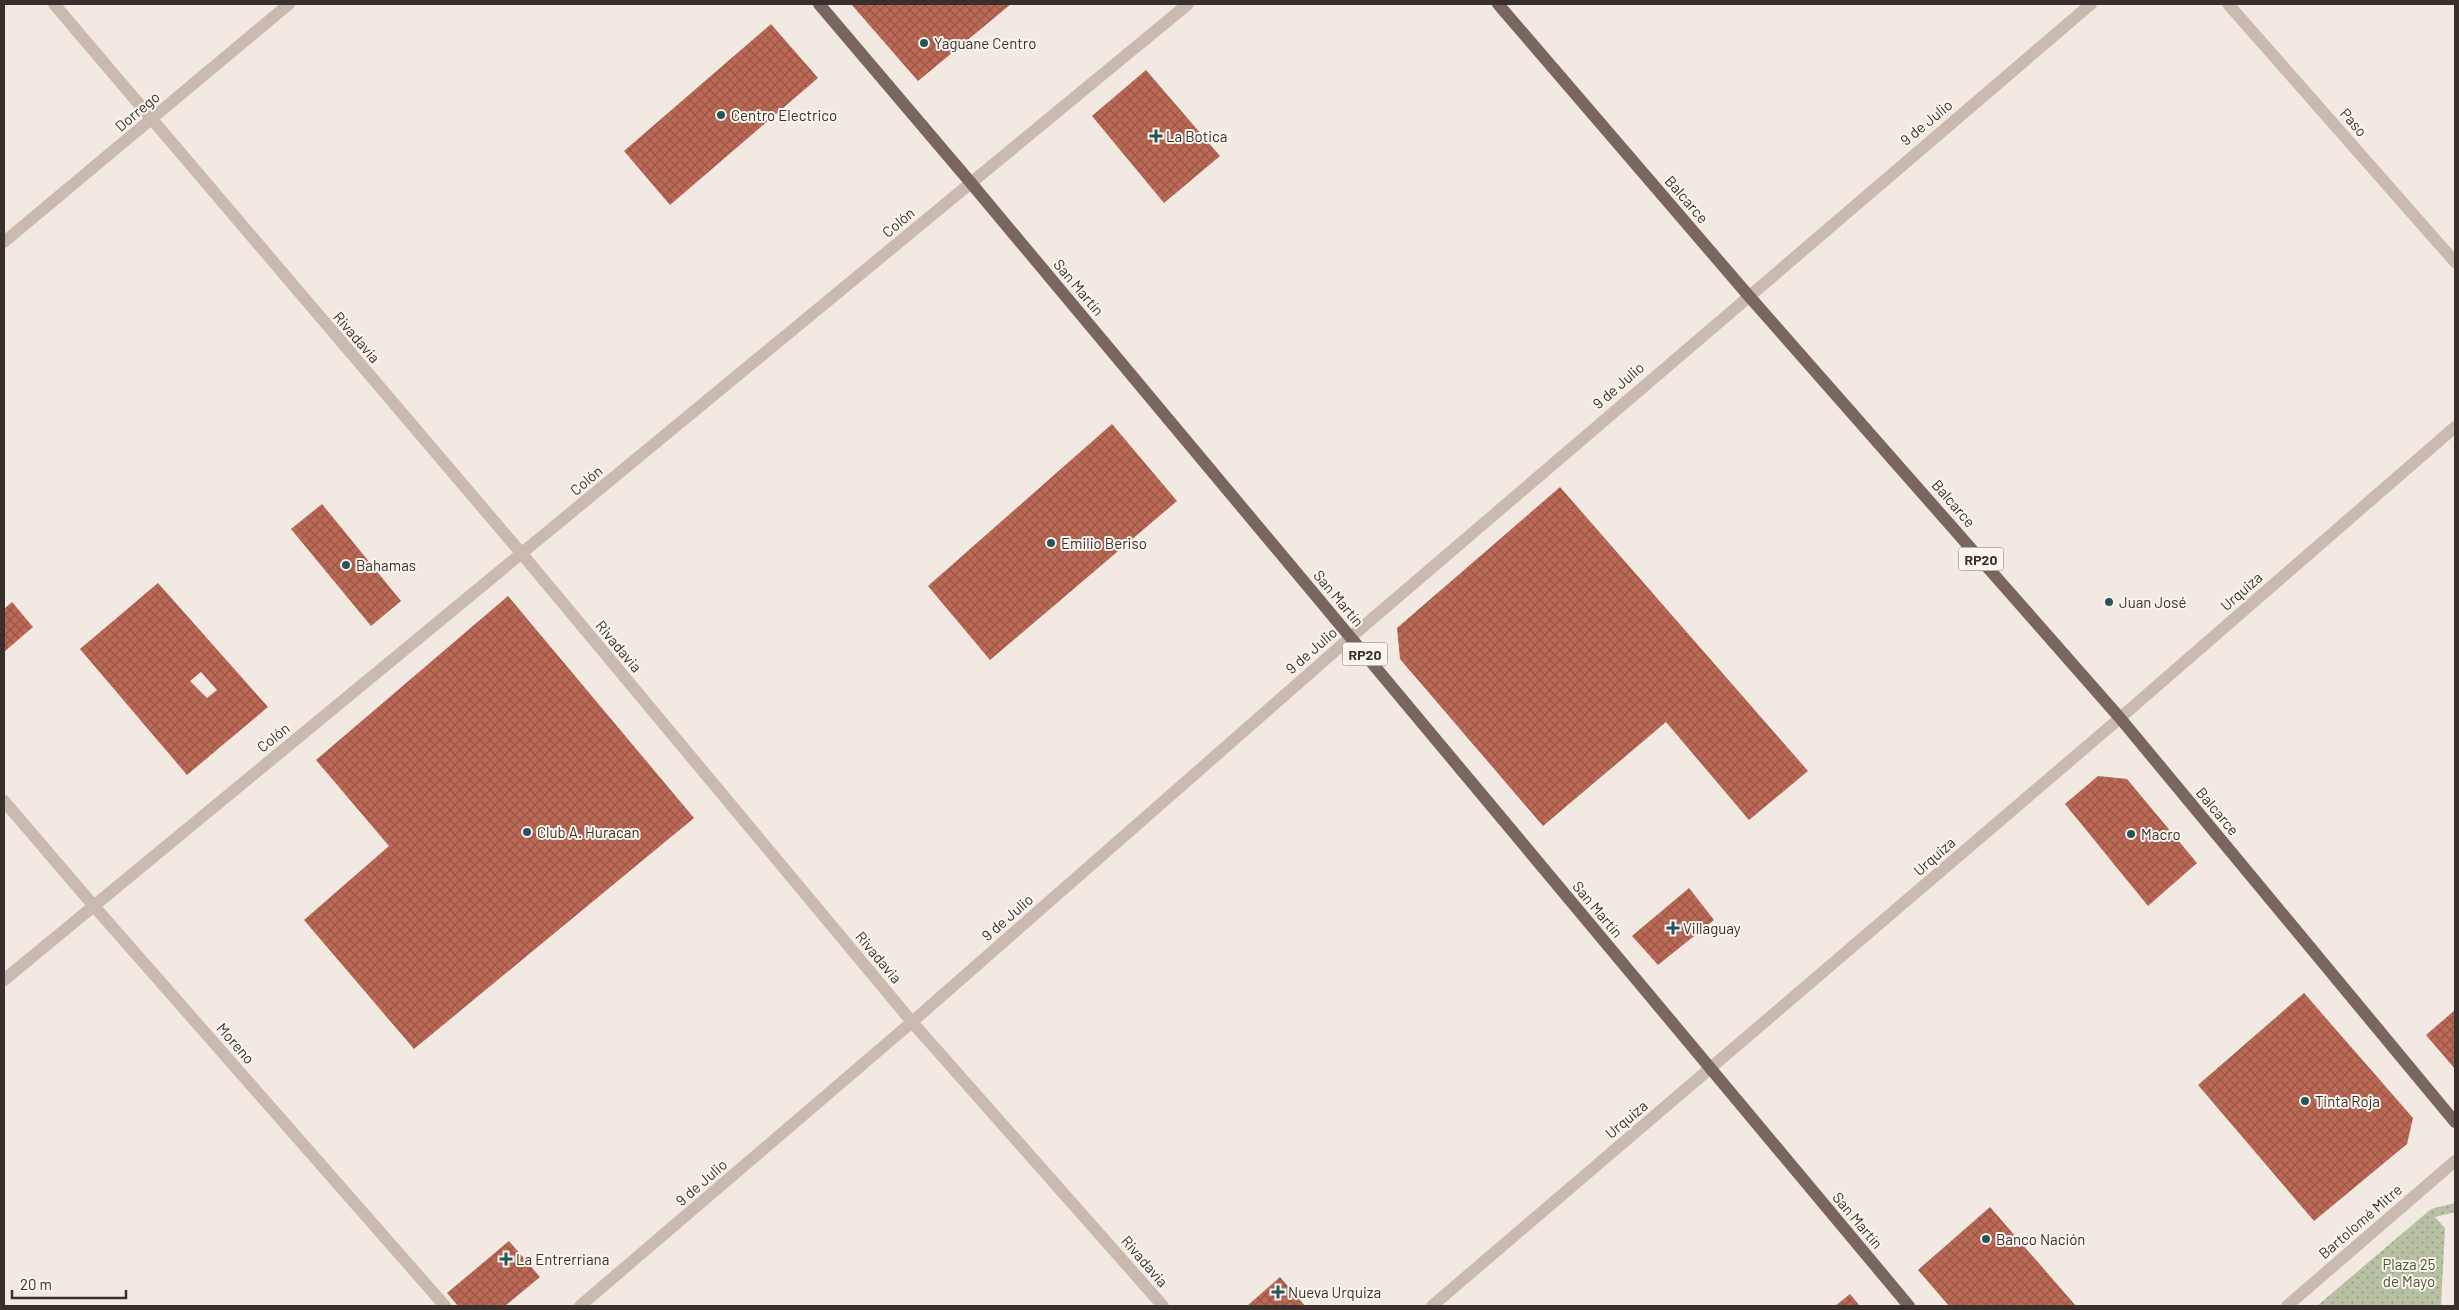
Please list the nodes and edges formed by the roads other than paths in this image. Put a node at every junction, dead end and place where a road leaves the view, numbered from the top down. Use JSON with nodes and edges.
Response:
{"nodes":[{"id":1,"x":54,"y":4,"type":"edge"},
{"id":2,"x":289,"y":4,"type":"edge"},
{"id":3,"x":819,"y":4,"type":"edge"},
{"id":4,"x":1188,"y":4,"type":"edge"},
{"id":5,"x":1498,"y":4,"type":"edge"},
{"id":6,"x":2091,"y":4,"type":"edge"},
{"id":7,"x":2228,"y":4,"type":"edge"},
{"id":8,"x":151,"y":120,"type":"junction"},
{"id":9,"x":971,"y":183,"type":"junction"},
{"id":10,"x":4,"y":242,"type":"edge"},
{"id":11,"x":2455,"y":262,"type":"edge"},
{"id":12,"x":1748,"y":295,"type":"junction"},
{"id":13,"x":2455,"y":427,"type":"edge"},
{"id":14,"x":522,"y":554,"type":"junction"},
{"id":15,"x":1351,"y":637,"type":"junction"},
{"id":16,"x":2120,"y":718,"type":"junction"},
{"id":17,"x":4,"y":801,"type":"edge"},
{"id":18,"x":93,"y":906,"type":"junction"},
{"id":19,"x":4,"y":980,"type":"edge"},
{"id":20,"x":912,"y":1022,"type":"junction"},
{"id":21,"x":1710,"y":1070,"type":"junction"},
{"id":22,"x":2455,"y":1122,"type":"edge"},
{"id":23,"x":2455,"y":1161,"type":"edge"},
{"id":24,"x":445,"y":1306,"type":"edge"},
{"id":25,"x":580,"y":1306,"type":"edge"},
{"id":26,"x":1163,"y":1306,"type":"edge"},
{"id":27,"x":1432,"y":1306,"type":"edge"},
{"id":28,"x":1909,"y":1306,"type":"edge"},
{"id":29,"x":2286,"y":1306,"type":"edge"}],
"edges":[{"from":1,"to":8,"type":"street","name":"Rivadavia"},
{"from":2,"to":8,"type":"street","name":"Dorrego"},
{"from":3,"to":9,"type":"main road","name":"San Martín","number":"RP20"},
{"from":4,"to":9,"type":"street","name":"Colón"},
{"from":5,"to":12,"type":"main road","name":"Balcarce","number":"RP20"},
{"from":6,"to":12,"type":"street","name":"9 de Julio"},
{"from":7,"to":11,"type":"street","name":"Paso"},
{"from":8,"to":10,"type":"street","name":"Dorrego"},
{"from":8,"to":14,"type":"street","name":"Rivadavia"},
{"from":9,"to":14,"type":"street","name":"Colón"},
{"from":9,"to":15,"type":"main road","name":"San Martín","number":"RP20"},
{"from":12,"to":15,"type":"street","name":"9 de Julio"},
{"from":12,"to":16,"type":"main road","name":"Balcarce","number":"RP20"},
{"from":13,"to":16,"type":"street","name":"Urquiza"},
{"from":14,"to":18,"type":"street","name":"Colón"},
{"from":14,"to":20,"type":"street","name":"Rivadavia"},
{"from":15,"to":20,"type":"street","name":"9 de Julio"},
{"from":15,"to":21,"type":"main road","name":"San Martín","number":"RP20"},
{"from":16,"to":21,"type":"street","name":"Urquiza"},
{"from":16,"to":22,"type":"main road","name":"Balcarce","number":"RP20"},
{"from":17,"to":18,"type":"street","name":"Moreno"},
{"from":18,"to":19,"type":"street","name":"Colón"},
{"from":18,"to":24,"type":"street","name":"Moreno"},
{"from":20,"to":25,"type":"street","name":"9 de Julio"},
{"from":20,"to":26,"type":"street","name":"Rivadavia"},
{"from":21,"to":27,"type":"street","name":"Urquiza"},
{"from":21,"to":28,"type":"main road","name":"San Martín","number":"RP20"},
{"from":23,"to":29,"type":"street","name":"Bartolomé Mitre"}]}
